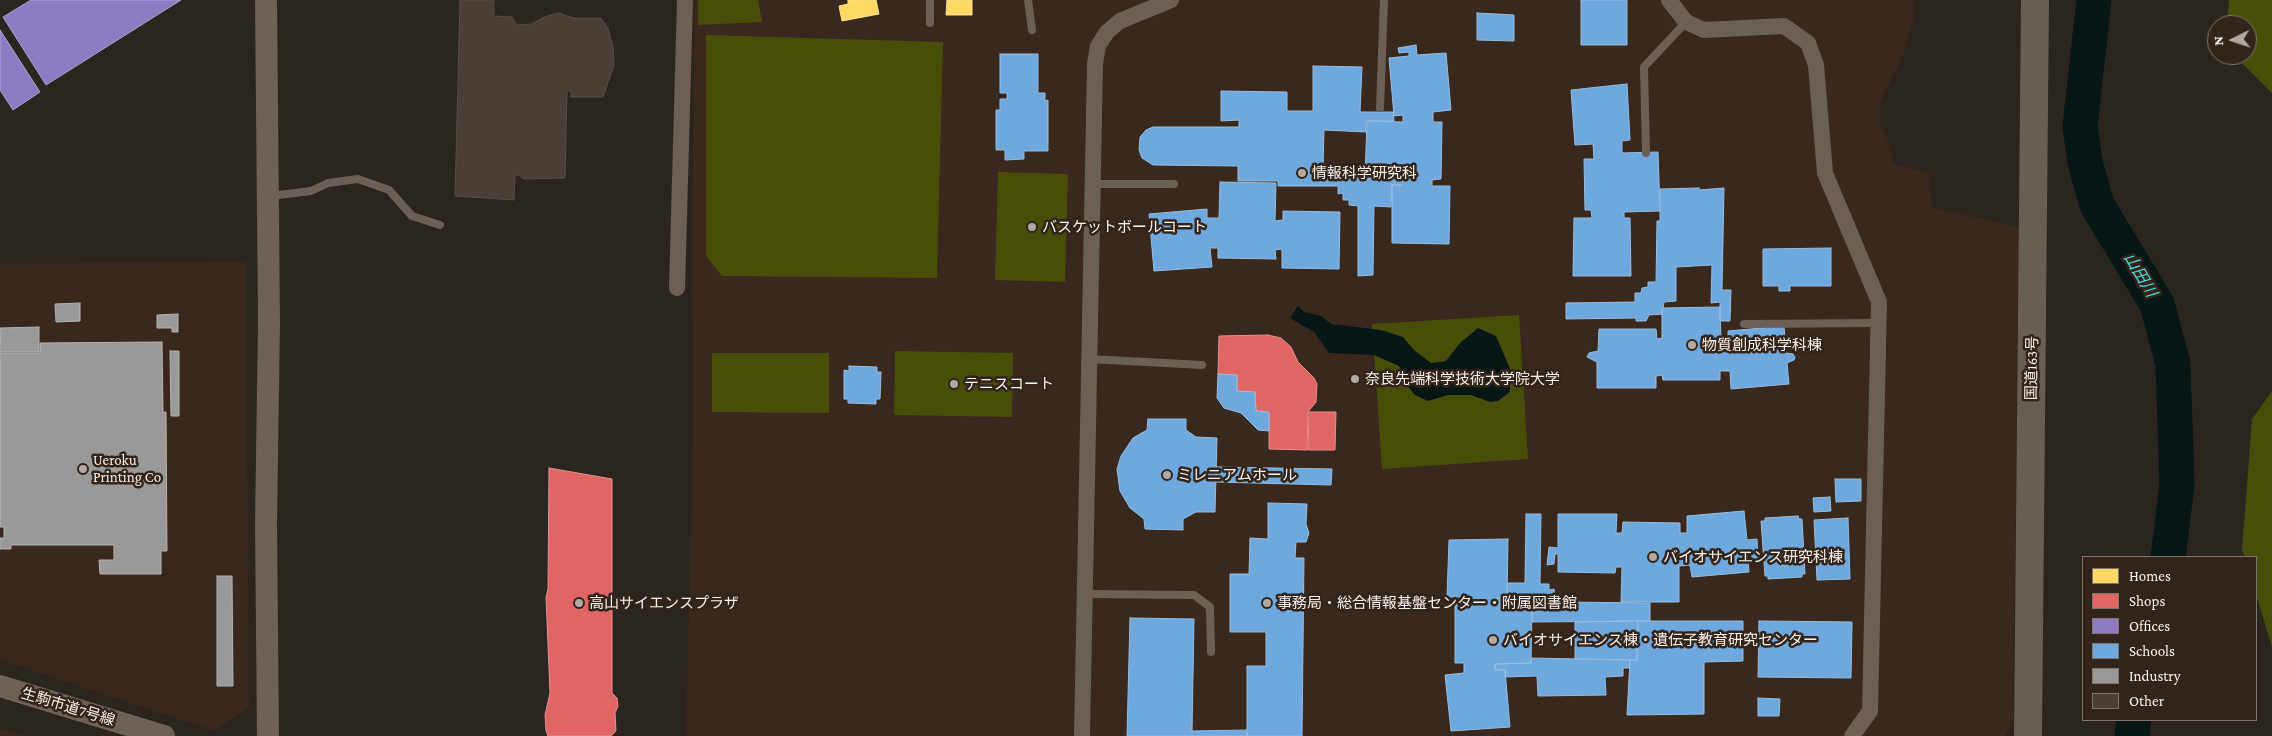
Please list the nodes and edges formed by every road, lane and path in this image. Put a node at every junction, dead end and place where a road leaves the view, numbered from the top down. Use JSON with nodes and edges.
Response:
{"nodes":[{"id":1,"x":266,"y":0,"type":"edge"},
{"id":2,"x":686,"y":0,"type":"edge"},
{"id":3,"x":930,"y":0,"type":"edge"},
{"id":4,"x":1028,"y":0,"type":"edge"},
{"id":5,"x":1171,"y":0,"type":"edge"},
{"id":6,"x":1384,"y":0,"type":"edge"},
{"id":7,"x":1669,"y":0,"type":"edge"},
{"id":8,"x":2035,"y":0,"type":"edge"},
{"id":9,"x":1686,"y":22,"type":"junction"},
{"id":10,"x":930,"y":23,"type":"dead end"},
{"id":11,"x":1032,"y":30,"type":"dead end"},
{"id":12,"x":1380,"y":108,"type":"dead end"},
{"id":13,"x":1646,"y":152,"type":"dead end"},
{"id":14,"x":1093,"y":184,"type":"junction"},
{"id":15,"x":1174,"y":184,"type":"dead end"},
{"id":16,"x":268,"y":196,"type":"junction"},
{"id":17,"x":440,"y":225,"type":"dead end"},
{"id":18,"x":677,"y":288,"type":"dead end"},
{"id":19,"x":1879,"y":323,"type":"junction"},
{"id":20,"x":1744,"y":324,"type":"dead end"},
{"id":21,"x":1089,"y":359,"type":"junction"},
{"id":22,"x":1202,"y":365,"type":"dead end"},
{"id":23,"x":1083,"y":594,"type":"junction"},
{"id":24,"x":1211,"y":652,"type":"dead end"},
{"id":25,"x":0,"y":686,"type":"edge"},
{"id":26,"x":164,"y":736,"type":"edge"},
{"id":27,"x":268,"y":736,"type":"edge"},
{"id":28,"x":1082,"y":736,"type":"edge"},
{"id":29,"x":1852,"y":736,"type":"edge"},
{"id":30,"x":2028,"y":736,"type":"edge"}],
"edges":[{"from":1,"to":16,"type":"street"},
{"from":2,"to":18,"type":"street"},
{"from":3,"to":10,"type":"lane"},
{"from":4,"to":11,"type":"lane"},
{"from":5,"to":14,"type":"street"},
{"from":6,"to":12,"type":"lane"},
{"from":7,"to":9,"type":"street"},
{"from":8,"to":30,"type":"highway","name":"国道163号"},
{"from":9,"to":13,"type":"lane"},
{"from":9,"to":19,"type":"street"},
{"from":14,"to":15,"type":"lane"},
{"from":14,"to":21,"type":"street"},
{"from":16,"to":17,"type":"lane"},
{"from":16,"to":27,"type":"street"},
{"from":19,"to":20,"type":"lane"},
{"from":19,"to":29,"type":"street"},
{"from":21,"to":22,"type":"lane"},
{"from":21,"to":23,"type":"street"},
{"from":23,"to":24,"type":"lane"},
{"from":23,"to":28,"type":"street"},
{"from":25,"to":26,"type":"street","name":"生駒市道7号線"}]}
